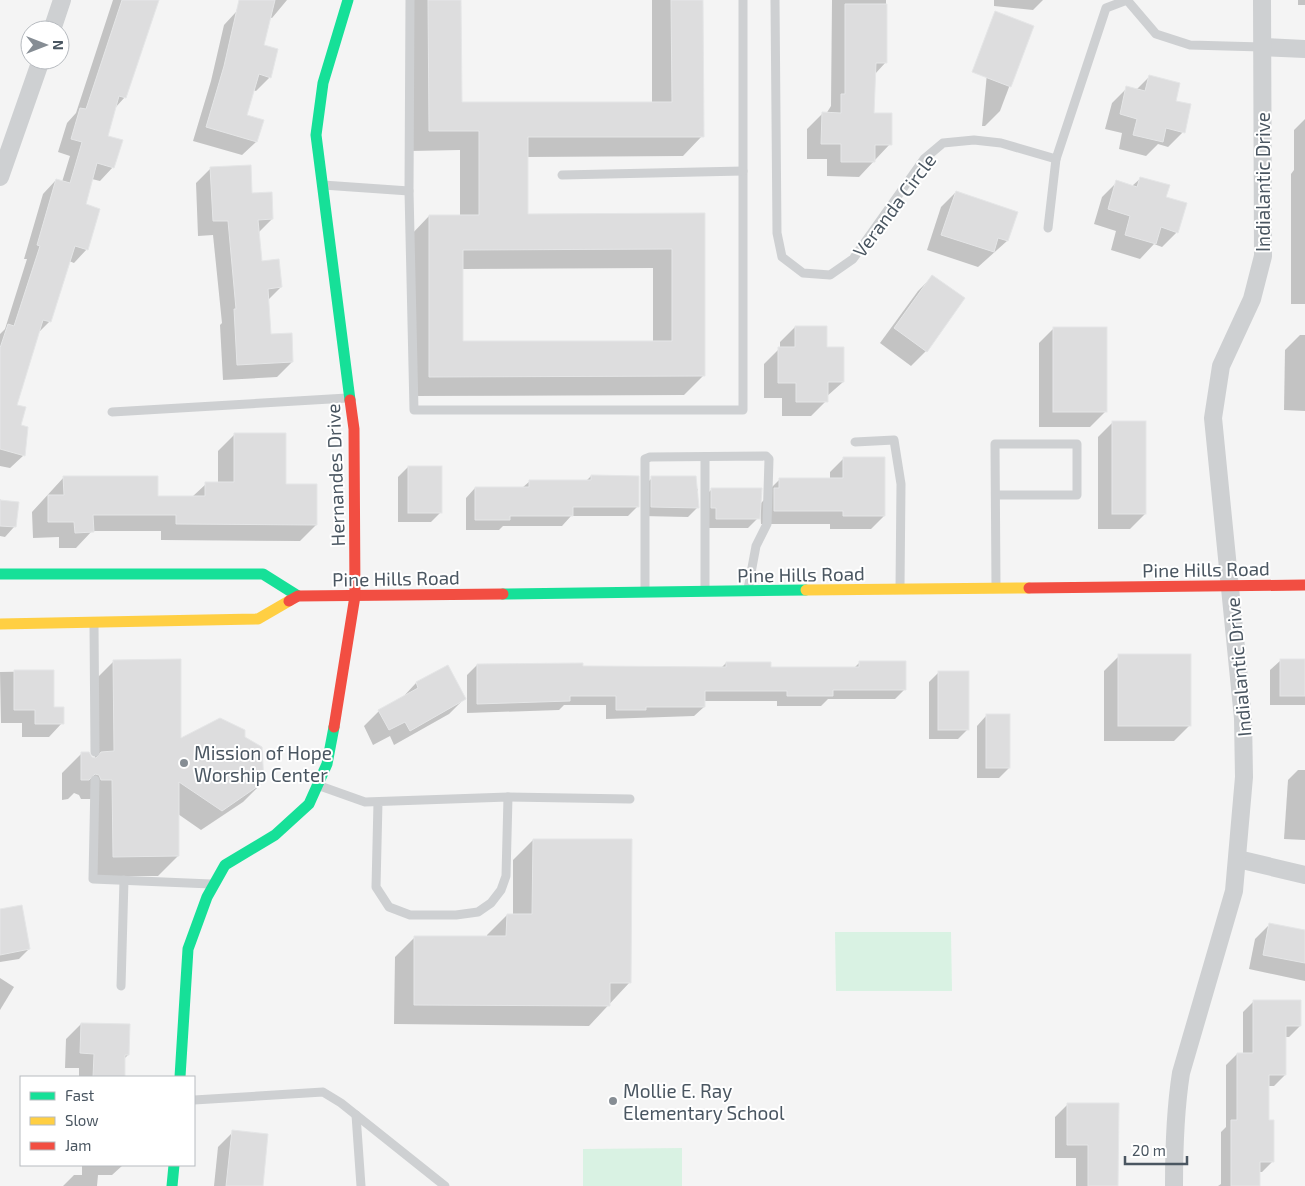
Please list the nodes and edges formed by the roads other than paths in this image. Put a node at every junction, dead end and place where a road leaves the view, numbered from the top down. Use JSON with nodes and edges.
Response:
{"nodes":[{"id":1,"x":62,"y":0,"type":"edge"},
{"id":2,"x":348,"y":0,"type":"edge"},
{"id":3,"x":410,"y":0,"type":"edge"},
{"id":4,"x":743,"y":0,"type":"edge"},
{"id":5,"x":775,"y":0,"type":"edge"},
{"id":6,"x":1127,"y":0,"type":"edge"},
{"id":7,"x":1262,"y":0,"type":"edge"},
{"id":8,"x":55,"y":20,"type":"edge"},
{"id":9,"x":1262,"y":47,"type":"junction"},
{"id":10,"x":1305,"y":49,"type":"edge"},
{"id":11,"x":37,"y":70,"type":"edge"},
{"id":12,"x":1056,"y":159,"type":"junction"},
{"id":13,"x":743,"y":171,"type":"junction"},
{"id":14,"x":562,"y":175,"type":"dead end"},
{"id":15,"x":0,"y":177,"type":"edge"},
{"id":16,"x":323,"y":185,"type":"junction"},
{"id":17,"x":409,"y":191,"type":"junction"},
{"id":18,"x":1048,"y":228,"type":"dead end"},
{"id":19,"x":350,"y":398,"type":"junction"},
{"id":20,"x":112,"y":412,"type":"dead end"},
{"id":21,"x":855,"y":442,"type":"dead end"},
{"id":22,"x":705,"y":457,"type":"junction"},
{"id":23,"x":996,"y":495,"type":"junction"},
{"id":24,"x":0,"y":574,"type":"edge"},
{"id":25,"x":1305,"y":585,"type":"edge"},
{"id":26,"x":1231,"y":586,"type":"junction"},
{"id":27,"x":996,"y":589,"type":"junction"},
{"id":28,"x":900,"y":590,"type":"junction"},
{"id":29,"x":705,"y":592,"type":"junction"},
{"id":30,"x":748,"y":592,"type":"junction"},
{"id":31,"x":645,"y":593,"type":"junction"},
{"id":32,"x":298,"y":596,"type":"junction"},
{"id":33,"x":355,"y":596,"type":"junction"},
{"id":34,"x":94,"y":622,"type":"junction"},
{"id":35,"x":0,"y":624,"type":"edge"},
{"id":36,"x":95,"y":752,"type":"dead end"},
{"id":37,"x":95,"y":780,"type":"dead end"},
{"id":38,"x":318,"y":785,"type":"junction"},
{"id":39,"x":508,"y":797,"type":"junction"},
{"id":40,"x":630,"y":799,"type":"dead end"},
{"id":41,"x":378,"y":802,"type":"junction"},
{"id":42,"x":1238,"y":859,"type":"junction"},
{"id":43,"x":1305,"y":875,"type":"edge"},
{"id":44,"x":124,"y":880,"type":"junction"},
{"id":45,"x":214,"y":884,"type":"junction"},
{"id":46,"x":121,"y":986,"type":"dead end"},
{"id":47,"x":180,"y":1076,"type":"edge"},
{"id":48,"x":195,"y":1100,"type":"edge"},
{"id":49,"x":356,"y":1115,"type":"junction"},
{"id":50,"x":174,"y":1166,"type":"edge"},
{"id":51,"x":172,"y":1186,"type":"edge"},
{"id":52,"x":361,"y":1186,"type":"edge"},
{"id":53,"x":445,"y":1186,"type":"edge"},
{"id":54,"x":1174,"y":1186,"type":"edge"}],
"edges":[{"from":1,"to":8,"type":"street"},
{"from":2,"to":16,"type":"main road","name":"Hernandes Drive"},
{"from":3,"to":17,"type":"lane"},
{"from":4,"to":13,"type":"lane"},
{"from":5,"to":12,"type":"lane","name":"Veranda Circle"},
{"from":6,"to":9,"type":"lane"},
{"from":6,"to":12,"type":"lane"},
{"from":7,"to":9,"type":"street","name":"Indialantic Drive"},
{"from":9,"to":10,"type":"street"},
{"from":9,"to":26,"type":"street","name":"Indialantic Drive"},
{"from":11,"to":15,"type":"street"},
{"from":12,"to":18,"type":"lane"},
{"from":13,"to":14,"type":"lane"},
{"from":13,"to":17,"type":"lane"},
{"from":16,"to":17,"type":"lane"},
{"from":16,"to":19,"type":"main road","name":"Hernandes Drive"},
{"from":19,"to":20,"type":"lane"},
{"from":19,"to":33,"type":"main road","name":"Hernandes Drive"},
{"from":21,"to":28,"type":"lane"},
{"from":22,"to":29,"type":"lane"},
{"from":22,"to":30,"type":"lane"},
{"from":22,"to":31,"type":"lane"},
{"from":23,"to":23,"type":"lane"},
{"from":23,"to":27,"type":"lane"},
{"from":24,"to":32,"type":"main road"},
{"from":25,"to":26,"type":"main road","name":"Pine Hills Road"},
{"from":26,"to":27,"type":"main road","name":"Pine Hills Road"},
{"from":26,"to":42,"type":"street","name":"Indialantic Drive"},
{"from":27,"to":28,"type":"main road","name":"Pine Hills Road"},
{"from":28,"to":30,"type":"main road","name":"Pine Hills Road"},
{"from":29,"to":30,"type":"main road","name":"Pine Hills Road"},
{"from":29,"to":31,"type":"main road","name":"Pine Hills Road"},
{"from":31,"to":33,"type":"main road","name":"Pine Hills Road"},
{"from":32,"to":33,"type":"main road","name":"Pine Hills Road"},
{"from":32,"to":34,"type":"main road","name":"Pine Hills Road"},
{"from":33,"to":38,"type":"main road","name":"Hernandes Drive"},
{"from":34,"to":35,"type":"main road","name":"Pine Hills Road"},
{"from":34,"to":36,"type":"lane"},
{"from":37,"to":44,"type":"lane"},
{"from":38,"to":41,"type":"lane"},
{"from":38,"to":45,"type":"main road","name":"Hernandes Drive"},
{"from":39,"to":40,"type":"lane"},
{"from":39,"to":41,"type":"lane"},
{"from":39,"to":41,"type":"lane"},
{"from":42,"to":43,"type":"street"},
{"from":42,"to":54,"type":"street","name":"Indialantic Drive"},
{"from":44,"to":45,"type":"lane"},
{"from":44,"to":46,"type":"lane"},
{"from":45,"to":47,"type":"main road","name":"Hernandes Drive"},
{"from":48,"to":49,"type":"lane"},
{"from":49,"to":52,"type":"lane"},
{"from":49,"to":53,"type":"lane"},
{"from":50,"to":51,"type":"main road"}]}
